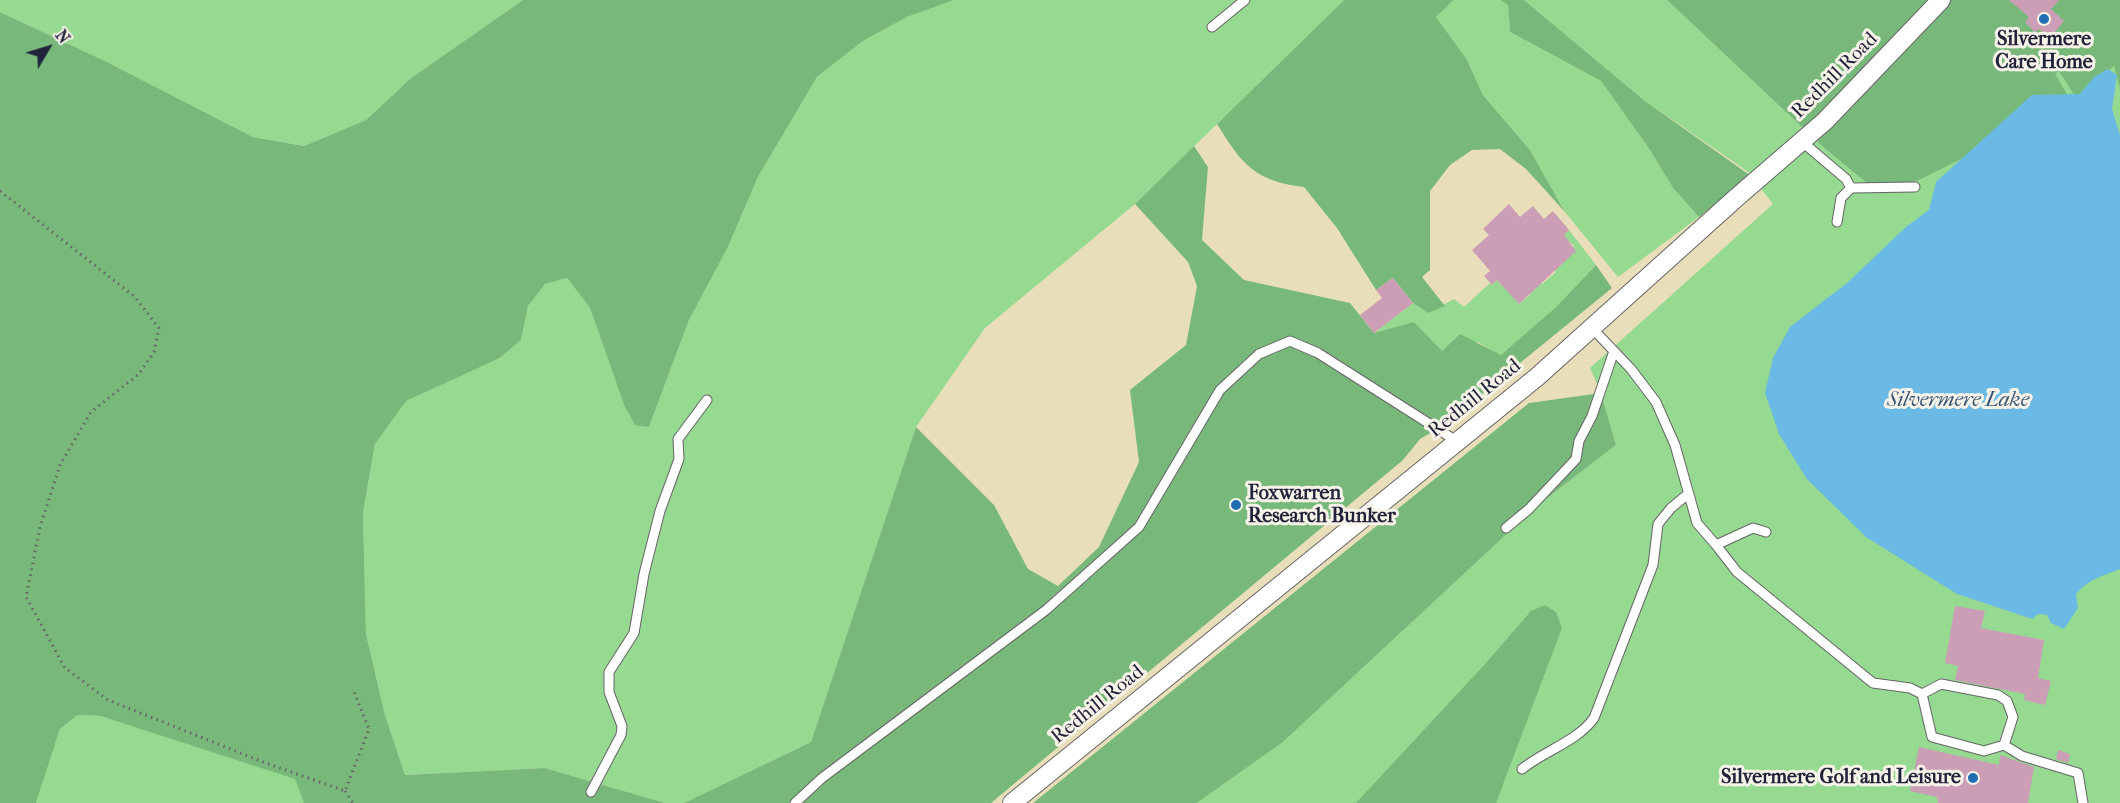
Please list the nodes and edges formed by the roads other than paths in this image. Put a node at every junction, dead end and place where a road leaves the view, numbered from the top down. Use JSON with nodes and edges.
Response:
{"nodes":[{"id":1,"x":1245,"y":0,"type":"edge"},
{"id":2,"x":1941,"y":0,"type":"edge"},
{"id":3,"x":1212,"y":27,"type":"dead end"},
{"id":4,"x":1806,"y":145,"type":"dead end"},
{"id":5,"x":1915,"y":187,"type":"dead end"},
{"id":6,"x":1851,"y":188,"type":"junction"},
{"id":7,"x":1838,"y":222,"type":"dead end"},
{"id":8,"x":1592,"y":328,"type":"junction"},
{"id":9,"x":1614,"y":351,"type":"junction"},
{"id":10,"x":707,"y":400,"type":"dead end"},
{"id":11,"x":1458,"y":442,"type":"junction"},
{"id":12,"x":1688,"y":494,"type":"junction"},
{"id":13,"x":1506,"y":528,"type":"dead end"},
{"id":14,"x":1766,"y":532,"type":"dead end"},
{"id":15,"x":1716,"y":545,"type":"junction"},
{"id":16,"x":1922,"y":694,"type":"junction"},
{"id":17,"x":2004,"y":745,"type":"junction"},
{"id":18,"x":1522,"y":769,"type":"dead end"},
{"id":19,"x":591,"y":792,"type":"dead end"},
{"id":20,"x":795,"y":803,"type":"edge"},
{"id":21,"x":1012,"y":803,"type":"edge"},
{"id":22,"x":2083,"y":803,"type":"edge"}],
"edges":[{"from":1,"to":3,"type":"lane"},
{"from":2,"to":8,"type":"street","name":"Redhill Road"},
{"from":4,"to":6,"type":"lane"},
{"from":5,"to":6,"type":"lane"},
{"from":6,"to":7,"type":"lane"},
{"from":8,"to":9,"type":"lane"},
{"from":8,"to":11,"type":"street","name":"Redhill Road"},
{"from":9,"to":12,"type":"lane"},
{"from":9,"to":13,"type":"lane"},
{"from":10,"to":19,"type":"lane"},
{"from":11,"to":20,"type":"lane"},
{"from":11,"to":21,"type":"street","name":"Redhill Road"},
{"from":12,"to":15,"type":"lane"},
{"from":12,"to":18,"type":"lane"},
{"from":14,"to":15,"type":"lane"},
{"from":15,"to":16,"type":"lane"},
{"from":16,"to":17,"type":"lane"},
{"from":16,"to":17,"type":"lane"},
{"from":17,"to":22,"type":"lane"}]}
